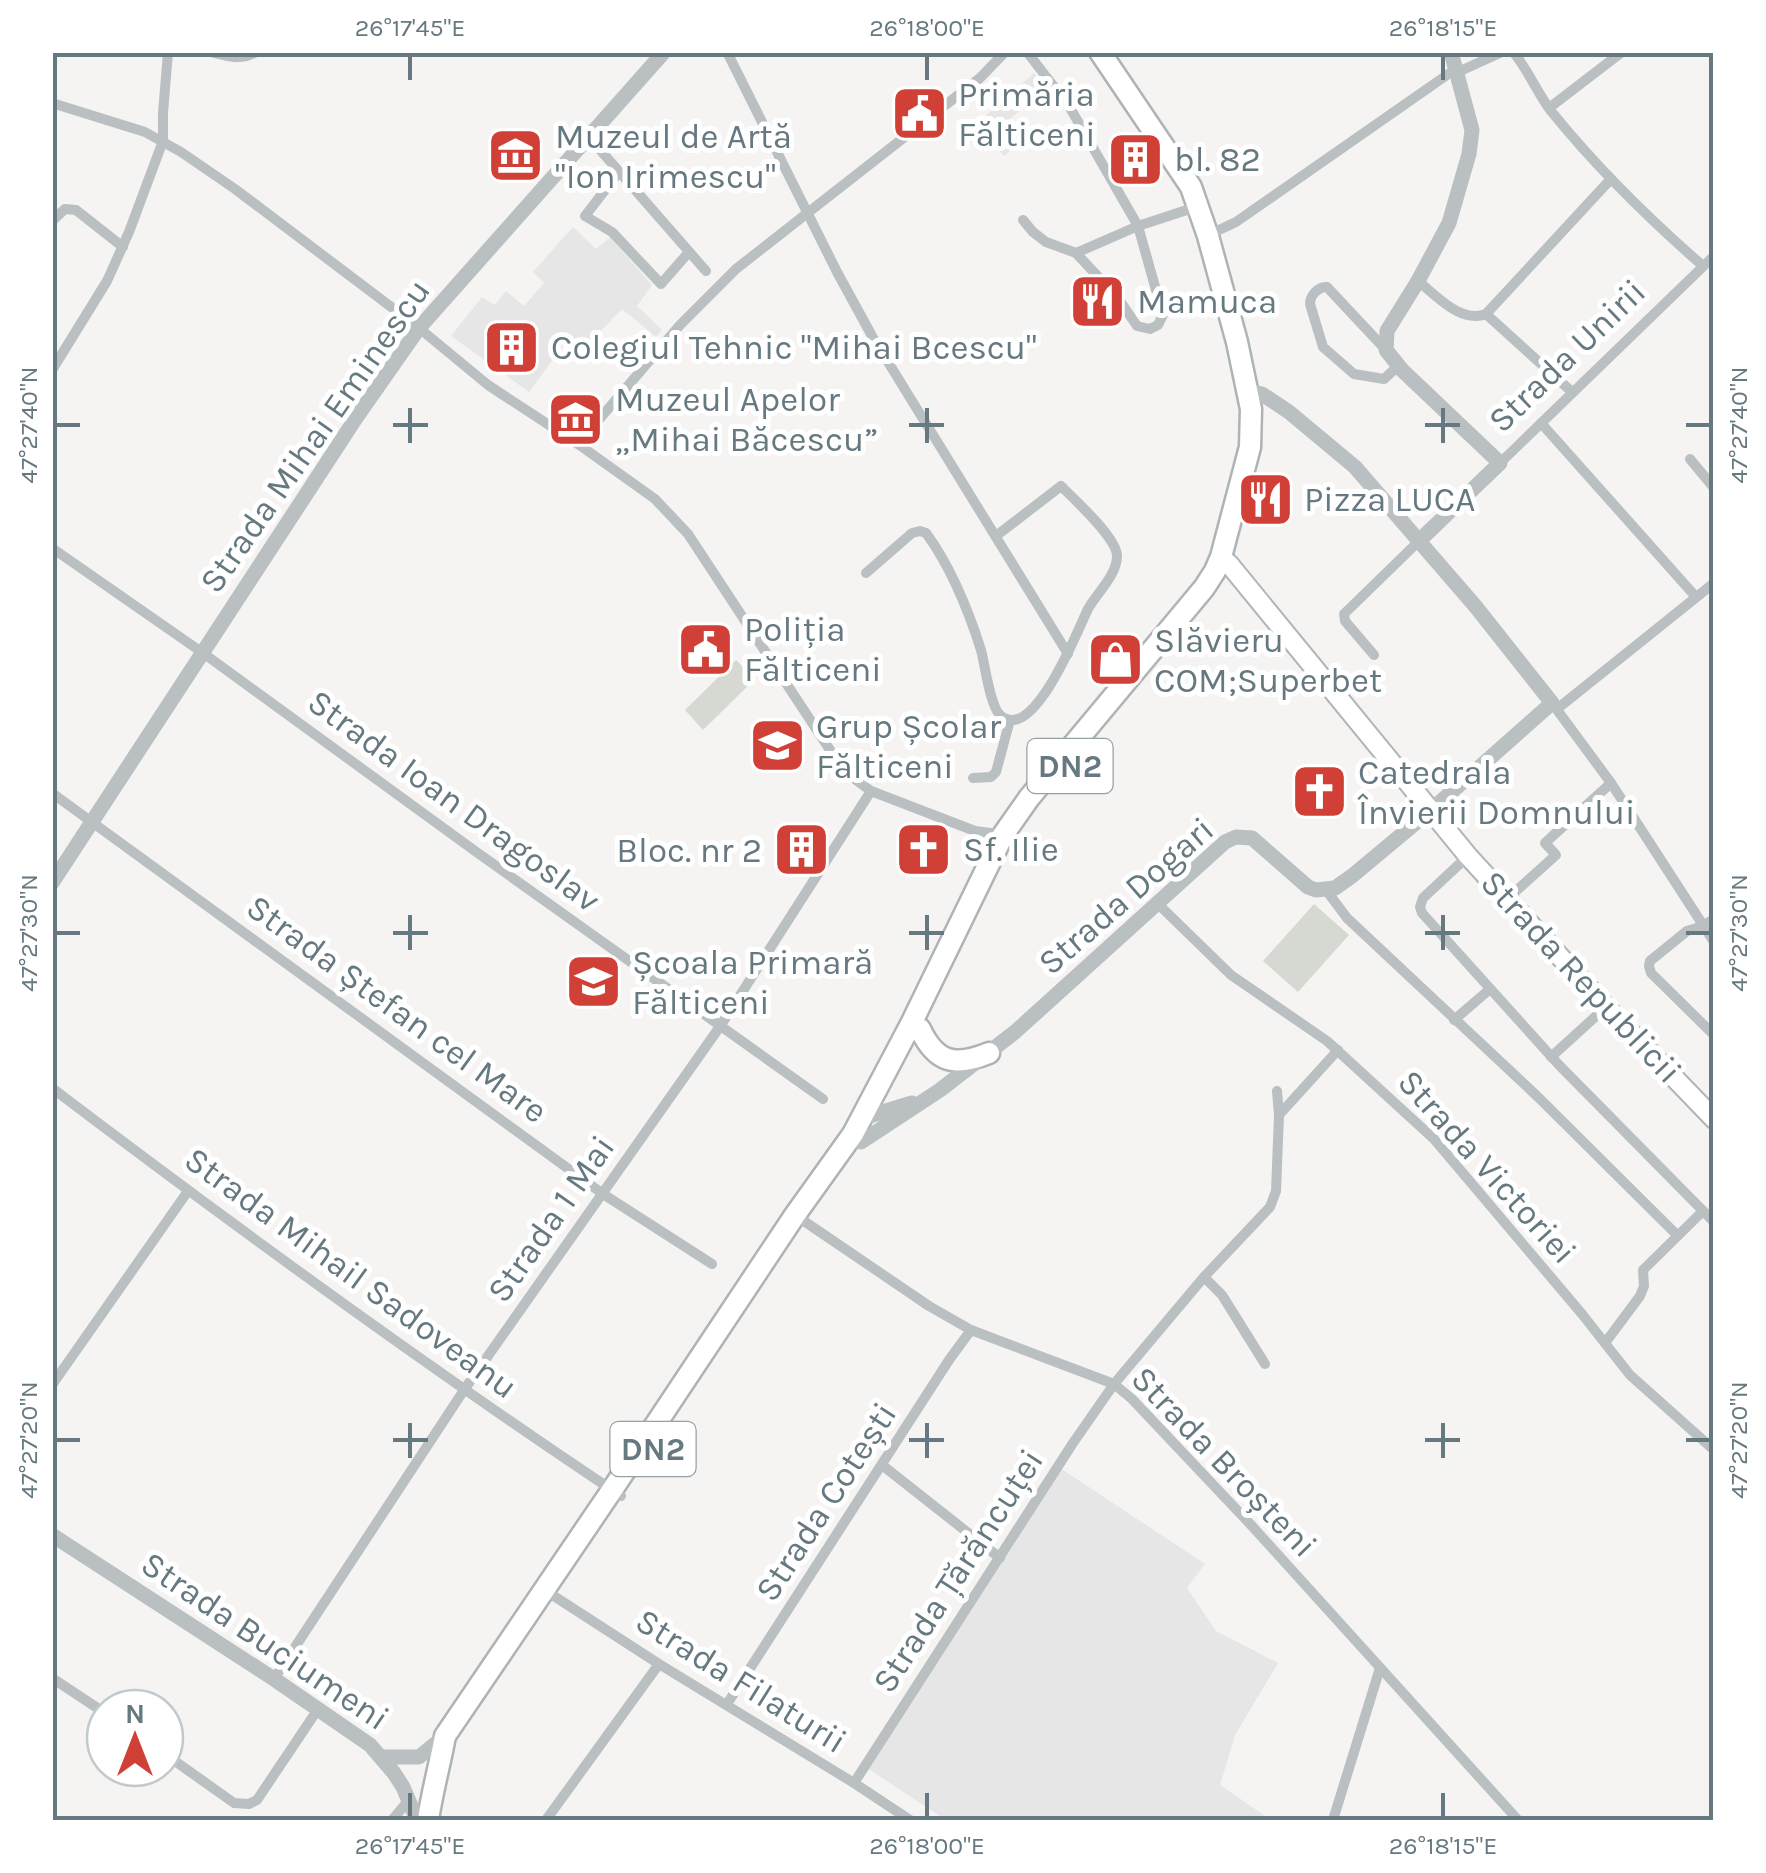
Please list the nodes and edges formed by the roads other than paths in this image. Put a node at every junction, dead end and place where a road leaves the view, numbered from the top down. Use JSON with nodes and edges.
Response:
{"nodes":[{"id":1,"x":168,"y":52,"type":"edge"},
{"id":2,"x":210,"y":52,"type":"edge"},
{"id":3,"x":256,"y":52,"type":"edge"},
{"id":4,"x":664,"y":52,"type":"edge"},
{"id":5,"x":727,"y":52,"type":"edge"},
{"id":6,"x":1005,"y":52,"type":"edge"},
{"id":7,"x":1027,"y":52,"type":"edge"},
{"id":8,"x":1100,"y":52,"type":"edge"},
{"id":9,"x":1115,"y":52,"type":"edge"},
{"id":10,"x":1502,"y":52,"type":"edge"},
{"id":11,"x":1513,"y":52,"type":"edge"},
{"id":12,"x":1622,"y":52,"type":"edge"},
{"id":13,"x":1455,"y":64,"type":"edge"},
{"id":14,"x":52,"y":103,"type":"edge"},
{"id":15,"x":1549,"y":108,"type":"junction"},
{"id":16,"x":588,"y":136,"type":"junction"},
{"id":17,"x":163,"y":142,"type":"junction"},
{"id":18,"x":619,"y":172,"type":"junction"},
{"id":19,"x":1610,"y":180,"type":"junction"},
{"id":20,"x":1199,"y":206,"type":"junction"},
{"id":21,"x":808,"y":212,"type":"junction"},
{"id":22,"x":1023,"y":220,"type":"dead end"},
{"id":23,"x":52,"y":221,"type":"edge"},
{"id":24,"x":1138,"y":226,"type":"junction"},
{"id":25,"x":1218,"y":230,"type":"junction"},
{"id":26,"x":123,"y":247,"type":"junction"},
{"id":27,"x":689,"y":252,"type":"junction"},
{"id":28,"x":1076,"y":253,"type":"junction"},
{"id":29,"x":1714,"y":256,"type":"edge"},
{"id":30,"x":1702,"y":266,"type":"junction"},
{"id":31,"x":706,"y":271,"type":"dead end"},
{"id":32,"x":1418,"y":281,"type":"junction"},
{"id":33,"x":1486,"y":314,"type":"junction"},
{"id":34,"x":418,"y":328,"type":"junction"},
{"id":35,"x":1386,"y":350,"type":"junction"},
{"id":36,"x":1398,"y":366,"type":"junction"},
{"id":37,"x":52,"y":370,"type":"edge"},
{"id":38,"x":1572,"y":392,"type":"junction"},
{"id":39,"x":1255,"y":393,"type":"junction"},
{"id":40,"x":1540,"y":423,"type":"junction"},
{"id":41,"x":578,"y":444,"type":"junction"},
{"id":42,"x":1690,"y":459,"type":"dead end"},
{"id":43,"x":1500,"y":463,"type":"junction"},
{"id":44,"x":1714,"y":488,"type":"edge"},
{"id":45,"x":996,"y":536,"type":"junction"},
{"id":46,"x":1419,"y":540,"type":"junction"},
{"id":47,"x":52,"y":548,"type":"edge"},
{"id":48,"x":1225,"y":560,"type":"junction"},
{"id":49,"x":866,"y":573,"type":"dead end"},
{"id":50,"x":1714,"y":582,"type":"edge"},
{"id":51,"x":1696,"y":597,"type":"junction"},
{"id":52,"x":203,"y":653,"type":"junction"},
{"id":53,"x":1068,"y":654,"type":"junction"},
{"id":54,"x":1374,"y":656,"type":"dead end"},
{"id":55,"x":1554,"y":706,"type":"junction"},
{"id":56,"x":1010,"y":720,"type":"junction"},
{"id":57,"x":973,"y":778,"type":"dead end"},
{"id":58,"x":1611,"y":784,"type":"junction"},
{"id":59,"x":871,"y":791,"type":"junction"},
{"id":60,"x":52,"y":793,"type":"edge"},
{"id":61,"x":1430,"y":811,"type":"junction"},
{"id":62,"x":92,"y":820,"type":"junction"},
{"id":63,"x":1009,"y":836,"type":"junction"},
{"id":64,"x":1468,"y":856,"type":"junction"},
{"id":65,"x":52,"y":883,"type":"edge"},
{"id":66,"x":1326,"y":890,"type":"junction"},
{"id":67,"x":1507,"y":900,"type":"junction"},
{"id":68,"x":1157,"y":903,"type":"junction"},
{"id":69,"x":1708,"y":922,"type":"edge"},
{"id":70,"x":1714,"y":942,"type":"edge"},
{"id":71,"x":1490,"y":989,"type":"junction"},
{"id":72,"x":1606,"y":1007,"type":"junction"},
{"id":73,"x":1454,"y":1020,"type":"junction"},
{"id":74,"x":721,"y":1025,"type":"junction"},
{"id":75,"x":920,"y":1029,"type":"junction"},
{"id":76,"x":1714,"y":1036,"type":"edge"},
{"id":77,"x":1338,"y":1050,"type":"junction"},
{"id":78,"x":989,"y":1053,"type":"junction"},
{"id":79,"x":1551,"y":1057,"type":"junction"},
{"id":80,"x":52,"y":1088,"type":"edge"},
{"id":81,"x":1277,"y":1092,"type":"dead end"},
{"id":82,"x":824,"y":1098,"type":"dead end"},
{"id":83,"x":926,"y":1099,"type":"junction"},
{"id":84,"x":1278,"y":1115,"type":"junction"},
{"id":85,"x":1714,"y":1119,"type":"edge"},
{"id":86,"x":863,"y":1127,"type":"junction"},
{"id":87,"x":188,"y":1191,"type":"junction"},
{"id":88,"x":603,"y":1194,"type":"junction"},
{"id":89,"x":1703,"y":1211,"type":"junction"},
{"id":90,"x":799,"y":1218,"type":"junction"},
{"id":91,"x":1714,"y":1222,"type":"edge"},
{"id":92,"x":1677,"y":1235,"type":"junction"},
{"id":93,"x":712,"y":1264,"type":"dead end"},
{"id":94,"x":1204,"y":1277,"type":"junction"},
{"id":95,"x":971,"y":1330,"type":"junction"},
{"id":96,"x":1604,"y":1344,"type":"junction"},
{"id":97,"x":1265,"y":1364,"type":"dead end"},
{"id":98,"x":52,"y":1385,"type":"edge"},
{"id":99,"x":1112,"y":1387,"type":"junction"},
{"id":100,"x":464,"y":1390,"type":"junction"},
{"id":101,"x":1714,"y":1450,"type":"edge"},
{"id":102,"x":882,"y":1465,"type":"junction"},
{"id":103,"x":617,"y":1493,"type":"junction"},
{"id":104,"x":52,"y":1535,"type":"edge"},
{"id":105,"x":1000,"y":1558,"type":"junction"},
{"id":106,"x":548,"y":1592,"type":"junction"},
{"id":107,"x":659,"y":1664,"type":"junction"},
{"id":108,"x":1380,"y":1668,"type":"junction"},
{"id":109,"x":52,"y":1678,"type":"edge"},
{"id":110,"x":274,"y":1679,"type":"junction"},
{"id":111,"x":85,"y":1700,"type":"edge"},
{"id":112,"x":727,"y":1704,"type":"junction"},
{"id":113,"x":318,"y":1709,"type":"junction"},
{"id":114,"x":444,"y":1746,"type":"junction"},
{"id":115,"x":382,"y":1758,"type":"junction"},
{"id":116,"x":185,"y":1768,"type":"edge"},
{"id":117,"x":854,"y":1783,"type":"junction"},
{"id":118,"x":409,"y":1800,"type":"junction"},
{"id":119,"x":392,"y":1820,"type":"edge"},
{"id":120,"x":417,"y":1820,"type":"edge"},
{"id":121,"x":428,"y":1820,"type":"edge"},
{"id":122,"x":546,"y":1820,"type":"edge"},
{"id":123,"x":910,"y":1820,"type":"edge"},
{"id":124,"x":1333,"y":1820,"type":"edge"},
{"id":125,"x":1518,"y":1820,"type":"edge"}],
"edges":[{"from":1,"to":17,"type":"street"},
{"from":2,"to":3,"type":"street"},
{"from":4,"to":16,"type":"street","name":"Strada Mihai Eminescu"},
{"from":5,"to":21,"type":"street"},
{"from":6,"to":21,"type":"street"},
{"from":7,"to":24,"type":"street"},
{"from":8,"to":20,"type":"main road","number":"DN2"},
{"from":9,"to":25,"type":"main road","number":"DN2"},
{"from":10,"to":13,"type":"street"},
{"from":11,"to":15,"type":"street"},
{"from":12,"to":15,"type":"street"},
{"from":13,"to":25,"type":"street"},
{"from":13,"to":32,"type":"street"},
{"from":14,"to":17,"type":"street"},
{"from":15,"to":19,"type":"street"},
{"from":16,"to":18,"type":"street"},
{"from":16,"to":34,"type":"street","name":"Strada Mihai Eminescu"},
{"from":17,"to":26,"type":"street"},
{"from":17,"to":34,"type":"street"},
{"from":18,"to":27,"type":"street"},
{"from":18,"to":27,"type":"street"},
{"from":19,"to":30,"type":"street"},
{"from":19,"to":33,"type":"street"},
{"from":20,"to":24,"type":"street"},
{"from":20,"to":39,"type":"main road","number":"DN2"},
{"from":21,"to":41,"type":"street"},
{"from":21,"to":45,"type":"street"},
{"from":22,"to":28,"type":"street"},
{"from":23,"to":26,"type":"street"},
{"from":24,"to":28,"type":"street"},
{"from":24,"to":28,"type":"street"},
{"from":25,"to":39,"type":"main road","number":"DN2"},
{"from":26,"to":37,"type":"street"},
{"from":27,"to":31,"type":"street"},
{"from":29,"to":30,"type":"street","name":"Strada Unirii"},
{"from":30,"to":38,"type":"street","name":"Strada Unirii"},
{"from":32,"to":33,"type":"street"},
{"from":32,"to":35,"type":"street"},
{"from":33,"to":38,"type":"street"},
{"from":34,"to":41,"type":"street"},
{"from":34,"to":52,"type":"street","name":"Strada Mihai Eminescu"},
{"from":35,"to":36,"type":"street"},
{"from":35,"to":36,"type":"street"},
{"from":36,"to":43,"type":"street"},
{"from":38,"to":40,"type":"street","name":"Strada Unirii"},
{"from":39,"to":46,"type":"street"},
{"from":39,"to":48,"type":"main road","number":"DN2"},
{"from":40,"to":43,"type":"street","name":"Strada Unirii"},
{"from":40,"to":51,"type":"street"},
{"from":41,"to":59,"type":"street"},
{"from":42,"to":44,"type":"street"},
{"from":43,"to":46,"type":"street","name":"Strada Unirii"},
{"from":45,"to":53,"type":"street"},
{"from":45,"to":53,"type":"street"},
{"from":46,"to":54,"type":"street"},
{"from":46,"to":55,"type":"street"},
{"from":47,"to":52,"type":"street","name":"Strada Ioan Dragoslav"},
{"from":48,"to":61,"type":"main road","name":"Strada Republicii"},
{"from":48,"to":63,"type":"main road","number":"DN2"},
{"from":49,"to":56,"type":"street"},
{"from":50,"to":51,"type":"street"},
{"from":51,"to":55,"type":"street"},
{"from":52,"to":62,"type":"street","name":"Strada Mihai Eminescu"},
{"from":52,"to":74,"type":"street","name":"Strada Ioan Dragoslav"},
{"from":53,"to":56,"type":"street"},
{"from":55,"to":58,"type":"street"},
{"from":55,"to":61,"type":"street"},
{"from":56,"to":57,"type":"street"},
{"from":58,"to":67,"type":"street"},
{"from":58,"to":69,"type":"street"},
{"from":59,"to":63,"type":"street"},
{"from":59,"to":74,"type":"street","name":"Strada 1 Mai"},
{"from":60,"to":62,"type":"street","name":"Strada Ștefan cel Mare"},
{"from":61,"to":64,"type":"main road","name":"Strada Republicii"},
{"from":61,"to":66,"type":"street"},
{"from":62,"to":65,"type":"street","name":"Strada Mihai Eminescu"},
{"from":62,"to":88,"type":"street","name":"Strada Ștefan cel Mare"},
{"from":63,"to":75,"type":"main road","number":"DN2"},
{"from":63,"to":86,"type":"main road","number":"DN2"},
{"from":64,"to":67,"type":"main road","name":"Strada Republicii"},
{"from":64,"to":71,"type":"street"},
{"from":66,"to":68,"type":"street","name":"Strada Dogari"},
{"from":66,"to":73,"type":"street"},
{"from":67,"to":72,"type":"main road","name":"Strada Republicii"},
{"from":68,"to":77,"type":"street","name":"Strada Victoriei"},
{"from":68,"to":78,"type":"street","name":"Strada Dogari"},
{"from":69,"to":70,"type":"street"},
{"from":69,"to":76,"type":"street"},
{"from":71,"to":73,"type":"street"},
{"from":71,"to":79,"type":"street"},
{"from":72,"to":79,"type":"street"},
{"from":72,"to":85,"type":"main road","name":"Strada Republicii"},
{"from":73,"to":92,"type":"street"},
{"from":74,"to":82,"type":"street","name":"Strada Ioan Dragoslav"},
{"from":74,"to":88,"type":"street","name":"Strada 1 Mai"},
{"from":75,"to":78,"type":"main road"},
{"from":75,"to":86,"type":"main road","number":"DN2"},
{"from":77,"to":84,"type":"street"},
{"from":77,"to":96,"type":"street","name":"Strada Victoriei"},
{"from":78,"to":83,"type":"street","name":"Strada Dogari"},
{"from":79,"to":89,"type":"street"},
{"from":80,"to":87,"type":"street","name":"Strada Mihail Sadoveanu"},
{"from":81,"to":84,"type":"street","name":"Strada Țărăncuței"},
{"from":83,"to":86,"type":"street","name":"Strada Dogari"},
{"from":83,"to":86,"type":"street","name":"Strada Dogari"},
{"from":84,"to":94,"type":"street","name":"Strada Țărăncuței"},
{"from":86,"to":90,"type":"main road","number":"DN2"},
{"from":87,"to":98,"type":"street"},
{"from":87,"to":100,"type":"street","name":"Strada Mihail Sadoveanu"},
{"from":88,"to":93,"type":"street","name":"Strada Ștefan cel Mare"},
{"from":88,"to":100,"type":"street","name":"Strada 1 Mai"},
{"from":89,"to":91,"type":"street"},
{"from":89,"to":92,"type":"street"},
{"from":90,"to":95,"type":"street","name":"Strada Broșteni"},
{"from":90,"to":103,"type":"main road","number":"DN2"},
{"from":92,"to":96,"type":"street"},
{"from":94,"to":97,"type":"street"},
{"from":94,"to":99,"type":"street","name":"Strada Țărăncuței"},
{"from":95,"to":99,"type":"street","name":"Strada Broșteni"},
{"from":95,"to":102,"type":"street","name":"Strada Cotești"},
{"from":96,"to":101,"type":"street","name":"Strada Victoriei"},
{"from":99,"to":105,"type":"street","name":"Strada Țărăncuței"},
{"from":99,"to":108,"type":"street","name":"Strada Broșteni"},
{"from":100,"to":103,"type":"street","name":"Strada Mihail Sadoveanu"},
{"from":100,"to":110,"type":"street","name":"Strada 1 Mai"},
{"from":102,"to":105,"type":"street"},
{"from":102,"to":112,"type":"street","name":"Strada Cotești"},
{"from":103,"to":106,"type":"main road","number":"DN2"},
{"from":104,"to":110,"type":"street","name":"Strada Buciumeni"},
{"from":105,"to":117,"type":"street","name":"Strada Țărăncuței"},
{"from":106,"to":107,"type":"street","name":"Strada Filaturii"},
{"from":106,"to":114,"type":"main road","number":"DN2"},
{"from":107,"to":112,"type":"street","name":"Strada Filaturii"},
{"from":107,"to":122,"type":"street"},
{"from":108,"to":124,"type":"street"},
{"from":108,"to":125,"type":"street","name":"Strada Broșteni"},
{"from":109,"to":111,"type":"street"},
{"from":110,"to":113,"type":"street","name":"Strada Buciumeni"},
{"from":112,"to":117,"type":"street","name":"Strada Filaturii"},
{"from":113,"to":115,"type":"street","name":"Strada Buciumeni"},
{"from":113,"to":116,"type":"street"},
{"from":114,"to":115,"type":"street"},
{"from":114,"to":121,"type":"main road","number":"DN2"},
{"from":115,"to":118,"type":"street","name":"Strada Buciumeni"},
{"from":117,"to":123,"type":"street","name":"Strada Filaturii"},
{"from":118,"to":119,"type":"street"},
{"from":118,"to":120,"type":"street","name":"Strada Buciumeni"}]}
